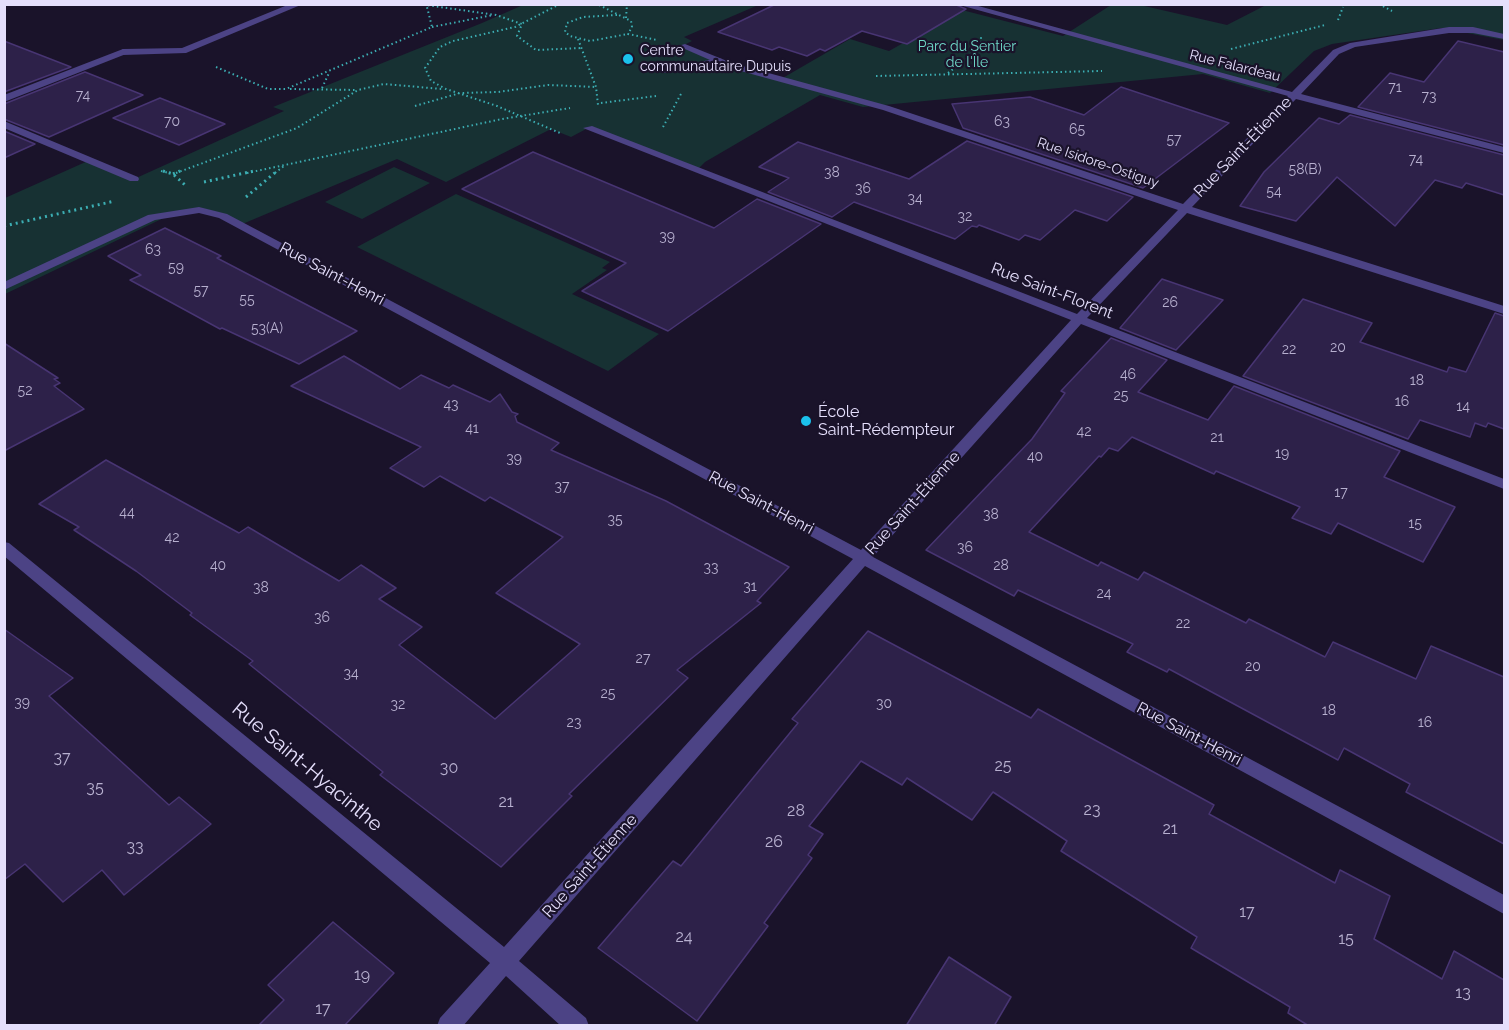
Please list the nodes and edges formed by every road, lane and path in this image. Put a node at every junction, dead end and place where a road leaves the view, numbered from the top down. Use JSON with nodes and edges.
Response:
{"nodes":[{"id":1,"x":299,"y":4,"type":"edge"},
{"id":2,"x":419,"y":4,"type":"edge"},
{"id":3,"x":560,"y":4,"type":"edge"},
{"id":4,"x":612,"y":4,"type":"edge"},
{"id":5,"x":627,"y":4,"type":"edge"},
{"id":6,"x":960,"y":4,"type":"edge"},
{"id":7,"x":598,"y":5,"type":"edge"},
{"id":8,"x":428,"y":7,"type":"junction"},
{"id":9,"x":1343,"y":7,"type":"dead end"},
{"id":10,"x":987,"y":12,"type":"junction"},
{"id":11,"x":496,"y":15,"type":"junction"},
{"id":12,"x":617,"y":15,"type":"junction"},
{"id":13,"x":626,"y":18,"type":"junction"},
{"id":14,"x":1337,"y":21,"type":"dead end"},
{"id":15,"x":522,"y":24,"type":"junction"},
{"id":16,"x":432,"y":27,"type":"junction"},
{"id":17,"x":628,"y":34,"type":"junction"},
{"id":18,"x":1504,"y":36,"type":"edge"},
{"id":19,"x":578,"y":39,"type":"junction"},
{"id":20,"x":682,"y":46,"type":"joint"},
{"id":21,"x":582,"y":48,"type":"junction"},
{"id":22,"x":183,"y":51,"type":"junction"},
{"id":23,"x":719,"y":61,"type":"junction"},
{"id":24,"x":665,"y":70,"type":"dead end"},
{"id":25,"x":330,"y":71,"type":"junction"},
{"id":26,"x":947,"y":74,"type":"dead end"},
{"id":27,"x":596,"y":87,"type":"junction"},
{"id":28,"x":322,"y":88,"type":"junction"},
{"id":29,"x":286,"y":89,"type":"junction"},
{"id":30,"x":446,"y":89,"type":"junction"},
{"id":31,"x":358,"y":90,"type":"junction"},
{"id":32,"x":460,"y":93,"type":"junction"},
{"id":33,"x":672,"y":94,"type":"dead end"},
{"id":34,"x":1294,"y":94,"type":"junction"},
{"id":35,"x":663,"y":95,"type":"dead end"},
{"id":36,"x":4,"y":99,"type":"edge"},
{"id":37,"x":415,"y":106,"type":"dead end"},
{"id":38,"x":576,"y":107,"type":"dead end"},
{"id":39,"x":522,"y":116,"type":"junction"},
{"id":40,"x":4,"y":124,"type":"edge"},
{"id":41,"x":588,"y":128,"type":"dead end"},
{"id":42,"x":562,"y":134,"type":"dead end"},
{"id":43,"x":1504,"y":150,"type":"edge"},
{"id":44,"x":669,"y":160,"type":"junction"},
{"id":45,"x":285,"y":165,"type":"junction"},
{"id":46,"x":173,"y":174,"type":"dead end"},
{"id":47,"x":134,"y":179,"type":"dead end"},
{"id":48,"x":175,"y":188,"type":"dead end"},
{"id":49,"x":125,"y":199,"type":"dead end"},
{"id":50,"x":1183,"y":208,"type":"junction"},
{"id":51,"x":223,"y":216,"type":"junction"},
{"id":52,"x":4,"y":225,"type":"edge"},
{"id":53,"x":4,"y":286,"type":"edge"},
{"id":54,"x":1504,"y":310,"type":"edge"},
{"id":55,"x":1079,"y":319,"type":"junction"},
{"id":56,"x":1504,"y":484,"type":"edge"},
{"id":57,"x":4,"y":547,"type":"edge"},
{"id":58,"x":864,"y":558,"type":"junction"},
{"id":59,"x":1504,"y":905,"type":"edge"},
{"id":60,"x":506,"y":962,"type":"junction"},
{"id":61,"x":448,"y":1026,"type":"edge"},
{"id":62,"x":578,"y":1026,"type":"edge"}],
"edges":[{"from":1,"to":22,"type":"street"},
{"from":2,"to":8,"type":"path"},
{"from":3,"to":15,"type":"path"},
{"from":4,"to":7,"type":"path"},
{"from":5,"to":13,"type":"path"},
{"from":6,"to":10,"type":"street","name":"Rue Falardeau"},
{"from":7,"to":12,"type":"path"},
{"from":8,"to":11,"type":"path"},
{"from":8,"to":16,"type":"path"},
{"from":9,"to":14,"type":"path"},
{"from":10,"to":26,"type":"path"},
{"from":10,"to":34,"type":"street","name":"Rue Falardeau"},
{"from":11,"to":15,"type":"path"},
{"from":11,"to":16,"type":"path"},
{"from":12,"to":13,"type":"path"},
{"from":12,"to":19,"type":"path"},
{"from":13,"to":17,"type":"path"},
{"from":15,"to":21,"type":"path"},
{"from":15,"to":30,"type":"path"},
{"from":16,"to":25,"type":"path"},
{"from":17,"to":19,"type":"path"},
{"from":17,"to":20,"type":"path"},
{"from":18,"to":34,"type":"street","name":"Rue Saint-Étienne"},
{"from":19,"to":21,"type":"path"},
{"from":20,"to":23,"type":"street","name":"Rue Isidore-Ostiguy"},
{"from":21,"to":27,"type":"path"},
{"from":22,"to":29,"type":"path"},
{"from":22,"to":36,"type":"street"},
{"from":23,"to":24,"type":"street"},
{"from":23,"to":50,"type":"street","name":"Rue Isidore-Ostiguy"},
{"from":25,"to":28,"type":"path"},
{"from":25,"to":29,"type":"path"},
{"from":27,"to":32,"type":"path"},
{"from":27,"to":35,"type":"path"},
{"from":28,"to":29,"type":"path"},
{"from":28,"to":31,"type":"path"},
{"from":30,"to":31,"type":"path"},
{"from":30,"to":32,"type":"path"},
{"from":31,"to":46,"type":"path"},
{"from":32,"to":37,"type":"path"},
{"from":32,"to":39,"type":"path"},
{"from":33,"to":44,"type":"path"},
{"from":34,"to":43,"type":"street","name":"Rue Falardeau"},
{"from":34,"to":50,"type":"street","name":"Rue Saint-Étienne"},
{"from":38,"to":39,"type":"path"},
{"from":39,"to":42,"type":"path"},
{"from":39,"to":45,"type":"path"},
{"from":40,"to":47,"type":"street"},
{"from":41,"to":44,"type":"street","name":"Rue Saint-Florent"},
{"from":44,"to":55,"type":"street","name":"Rue Saint-Florent"},
{"from":45,"to":48,"type":"path"},
{"from":45,"to":51,"type":"path"},
{"from":49,"to":52,"type":"path"},
{"from":50,"to":54,"type":"street","name":"Rue Isidore-Ostiguy"},
{"from":50,"to":55,"type":"street","name":"Rue Saint-Étienne"},
{"from":51,"to":53,"type":"street","name":"Rue Saint-Henri"},
{"from":51,"to":58,"type":"street","name":"Rue Saint-Henri"},
{"from":55,"to":56,"type":"street","name":"Rue Saint-Florent"},
{"from":55,"to":58,"type":"street","name":"Rue Saint-Étienne"},
{"from":57,"to":60,"type":"street","name":"Rue Saint-Hyacinthe"},
{"from":58,"to":59,"type":"street","name":"Rue Saint-Henri"},
{"from":58,"to":60,"type":"street","name":"Rue Saint-Étienne"},
{"from":60,"to":61,"type":"street","name":"Rue Saint-Étienne"},
{"from":60,"to":62,"type":"street","name":"Rue Saint-Hyacinthe"}]}
